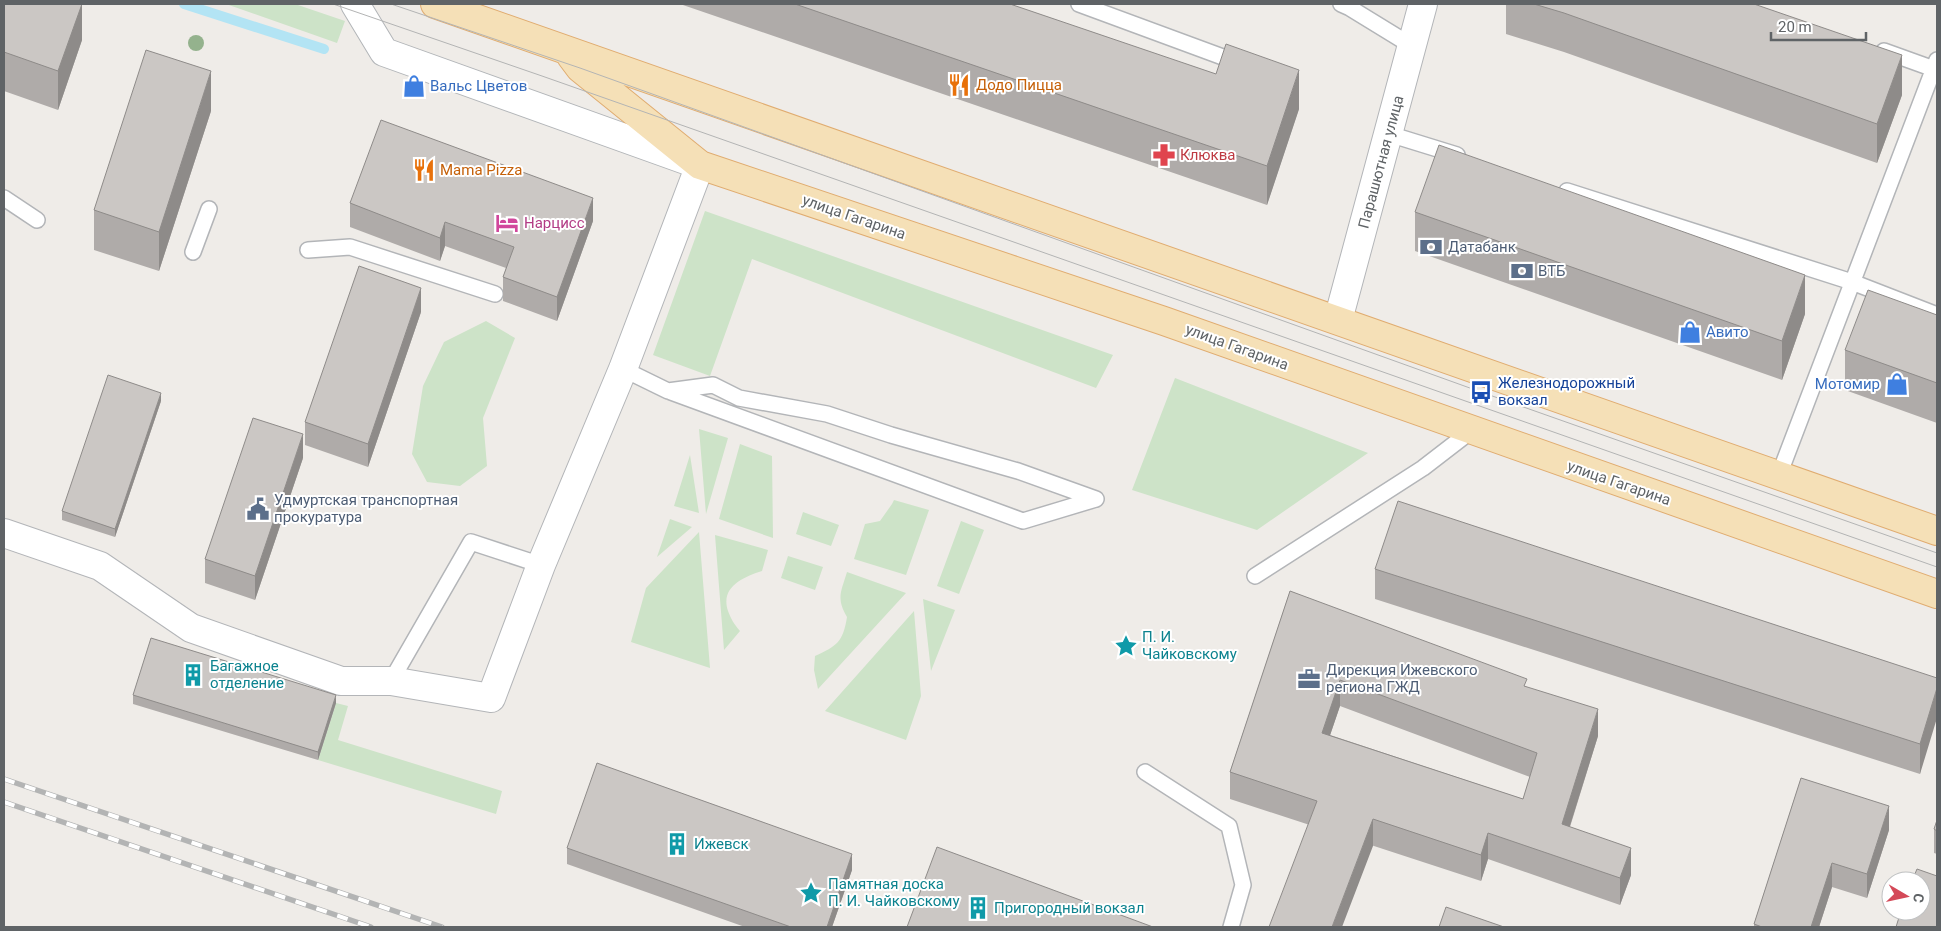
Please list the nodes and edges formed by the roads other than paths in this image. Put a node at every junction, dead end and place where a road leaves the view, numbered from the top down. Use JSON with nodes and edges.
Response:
{"nodes":[{"id":1,"x":355,"y":4,"type":"edge"},
{"id":2,"x":435,"y":4,"type":"edge"},
{"id":3,"x":1079,"y":4,"type":"edge"},
{"id":4,"x":1341,"y":4,"type":"edge"},
{"id":5,"x":1424,"y":4,"type":"edge"},
{"id":6,"x":1412,"y":46,"type":"junction"},
{"id":7,"x":1869,"y":46,"type":"edge"},
{"id":8,"x":567,"y":51,"type":"junction"},
{"id":9,"x":1936,"y":64,"type":"edge"},
{"id":10,"x":1252,"y":68,"type":"edge"},
{"id":11,"x":1389,"y":134,"type":"junction"},
{"id":12,"x":1474,"y":161,"type":"edge"},
{"id":13,"x":700,"y":165,"type":"junction"},
{"id":14,"x":1550,"y":185,"type":"edge"},
{"id":15,"x":4,"y":198,"type":"edge"},
{"id":16,"x":209,"y":209,"type":"dead end"},
{"id":17,"x":37,"y":220,"type":"dead end"},
{"id":18,"x":308,"y":250,"type":"dead end"},
{"id":19,"x":193,"y":252,"type":"dead end"},
{"id":20,"x":1852,"y":282,"type":"junction"},
{"id":21,"x":495,"y":294,"type":"dead end"},
{"id":22,"x":1937,"y":315,"type":"edge"},
{"id":23,"x":1338,"y":320,"type":"junction"},
{"id":24,"x":624,"y":369,"type":"junction"},
{"id":25,"x":668,"y":391,"type":"junction"},
{"id":26,"x":1471,"y":431,"type":"junction"},
{"id":27,"x":1779,"y":475,"type":"junction"},
{"id":28,"x":1937,"y":531,"type":"edge"},
{"id":29,"x":4,"y":532,"type":"edge"},
{"id":30,"x":541,"y":565,"type":"junction"},
{"id":31,"x":1255,"y":576,"type":"dead end"},
{"id":32,"x":1937,"y":594,"type":"edge"},
{"id":33,"x":392,"y":681,"type":"junction"},
{"id":34,"x":1145,"y":772,"type":"dead end"},
{"id":35,"x":1231,"y":927,"type":"edge"}],
"edges":[{"from":1,"to":13,"type":"street"},
{"from":2,"to":8,"type":"main road"},
{"from":3,"to":10,"type":"lane"},
{"from":4,"to":6,"type":"lane"},
{"from":5,"to":6,"type":"street","name":"Парашютная улица"},
{"from":6,"to":11,"type":"street","name":"Парашютная улица"},
{"from":7,"to":9,"type":"lane"},
{"from":8,"to":13,"type":"main road","name":"улица Гагарина"},
{"from":8,"to":23,"type":"main road"},
{"from":9,"to":20,"type":"lane"},
{"from":11,"to":12,"type":"lane"},
{"from":11,"to":23,"type":"street","name":"Парашютная улица"},
{"from":13,"to":24,"type":"street"},
{"from":13,"to":26,"type":"main road","name":"улица Гагарина"},
{"from":14,"to":20,"type":"lane"},
{"from":15,"to":17,"type":"lane"},
{"from":16,"to":19,"type":"lane"},
{"from":18,"to":21,"type":"lane"},
{"from":20,"to":22,"type":"lane"},
{"from":20,"to":27,"type":"lane"},
{"from":23,"to":27,"type":"main road"},
{"from":24,"to":25,"type":"lane"},
{"from":24,"to":30,"type":"street"},
{"from":25,"to":25,"type":"lane"},
{"from":26,"to":31,"type":"lane"},
{"from":26,"to":32,"type":"main road","name":"улица Гагарина"},
{"from":27,"to":28,"type":"main road"},
{"from":29,"to":33,"type":"street"},
{"from":30,"to":33,"type":"lane"},
{"from":30,"to":33,"type":"street"},
{"from":34,"to":35,"type":"lane"}]}
